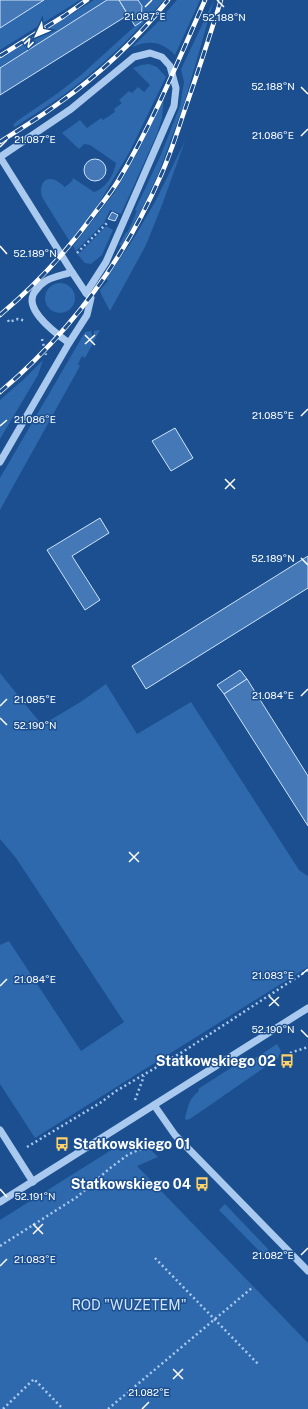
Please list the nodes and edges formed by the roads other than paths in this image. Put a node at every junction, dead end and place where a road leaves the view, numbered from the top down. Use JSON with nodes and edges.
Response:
{"nodes":[{"id":1,"x":0,"y":157,"type":"edge"},
{"id":2,"x":72,"y":272,"type":"junction"},
{"id":3,"x":86,"y":293,"type":"junction"},
{"id":4,"x":69,"y":343,"type":"junction"},
{"id":5,"x":0,"y":462,"type":"edge"},
{"id":6,"x":308,"y":1008,"type":"edge"},
{"id":7,"x":154,"y":1105,"type":"junction"},
{"id":8,"x":0,"y":1130,"type":"edge"},
{"id":9,"x":33,"y":1182,"type":"junction"},
{"id":10,"x":0,"y":1202,"type":"edge"},
{"id":11,"x":308,"y":1271,"type":"edge"}],
"edges":[{"from":1,"to":2,"type":"street"},
{"from":1,"to":3,"type":"street"},
{"from":2,"to":3,"type":"street"},
{"from":2,"to":4,"type":"street"},
{"from":3,"to":4,"type":"street"},
{"from":4,"to":5,"type":"street"},
{"from":6,"to":7,"type":"street"},
{"from":7,"to":9,"type":"street"},
{"from":7,"to":11,"type":"street"},
{"from":8,"to":9,"type":"street"},
{"from":9,"to":10,"type":"street"}]}
